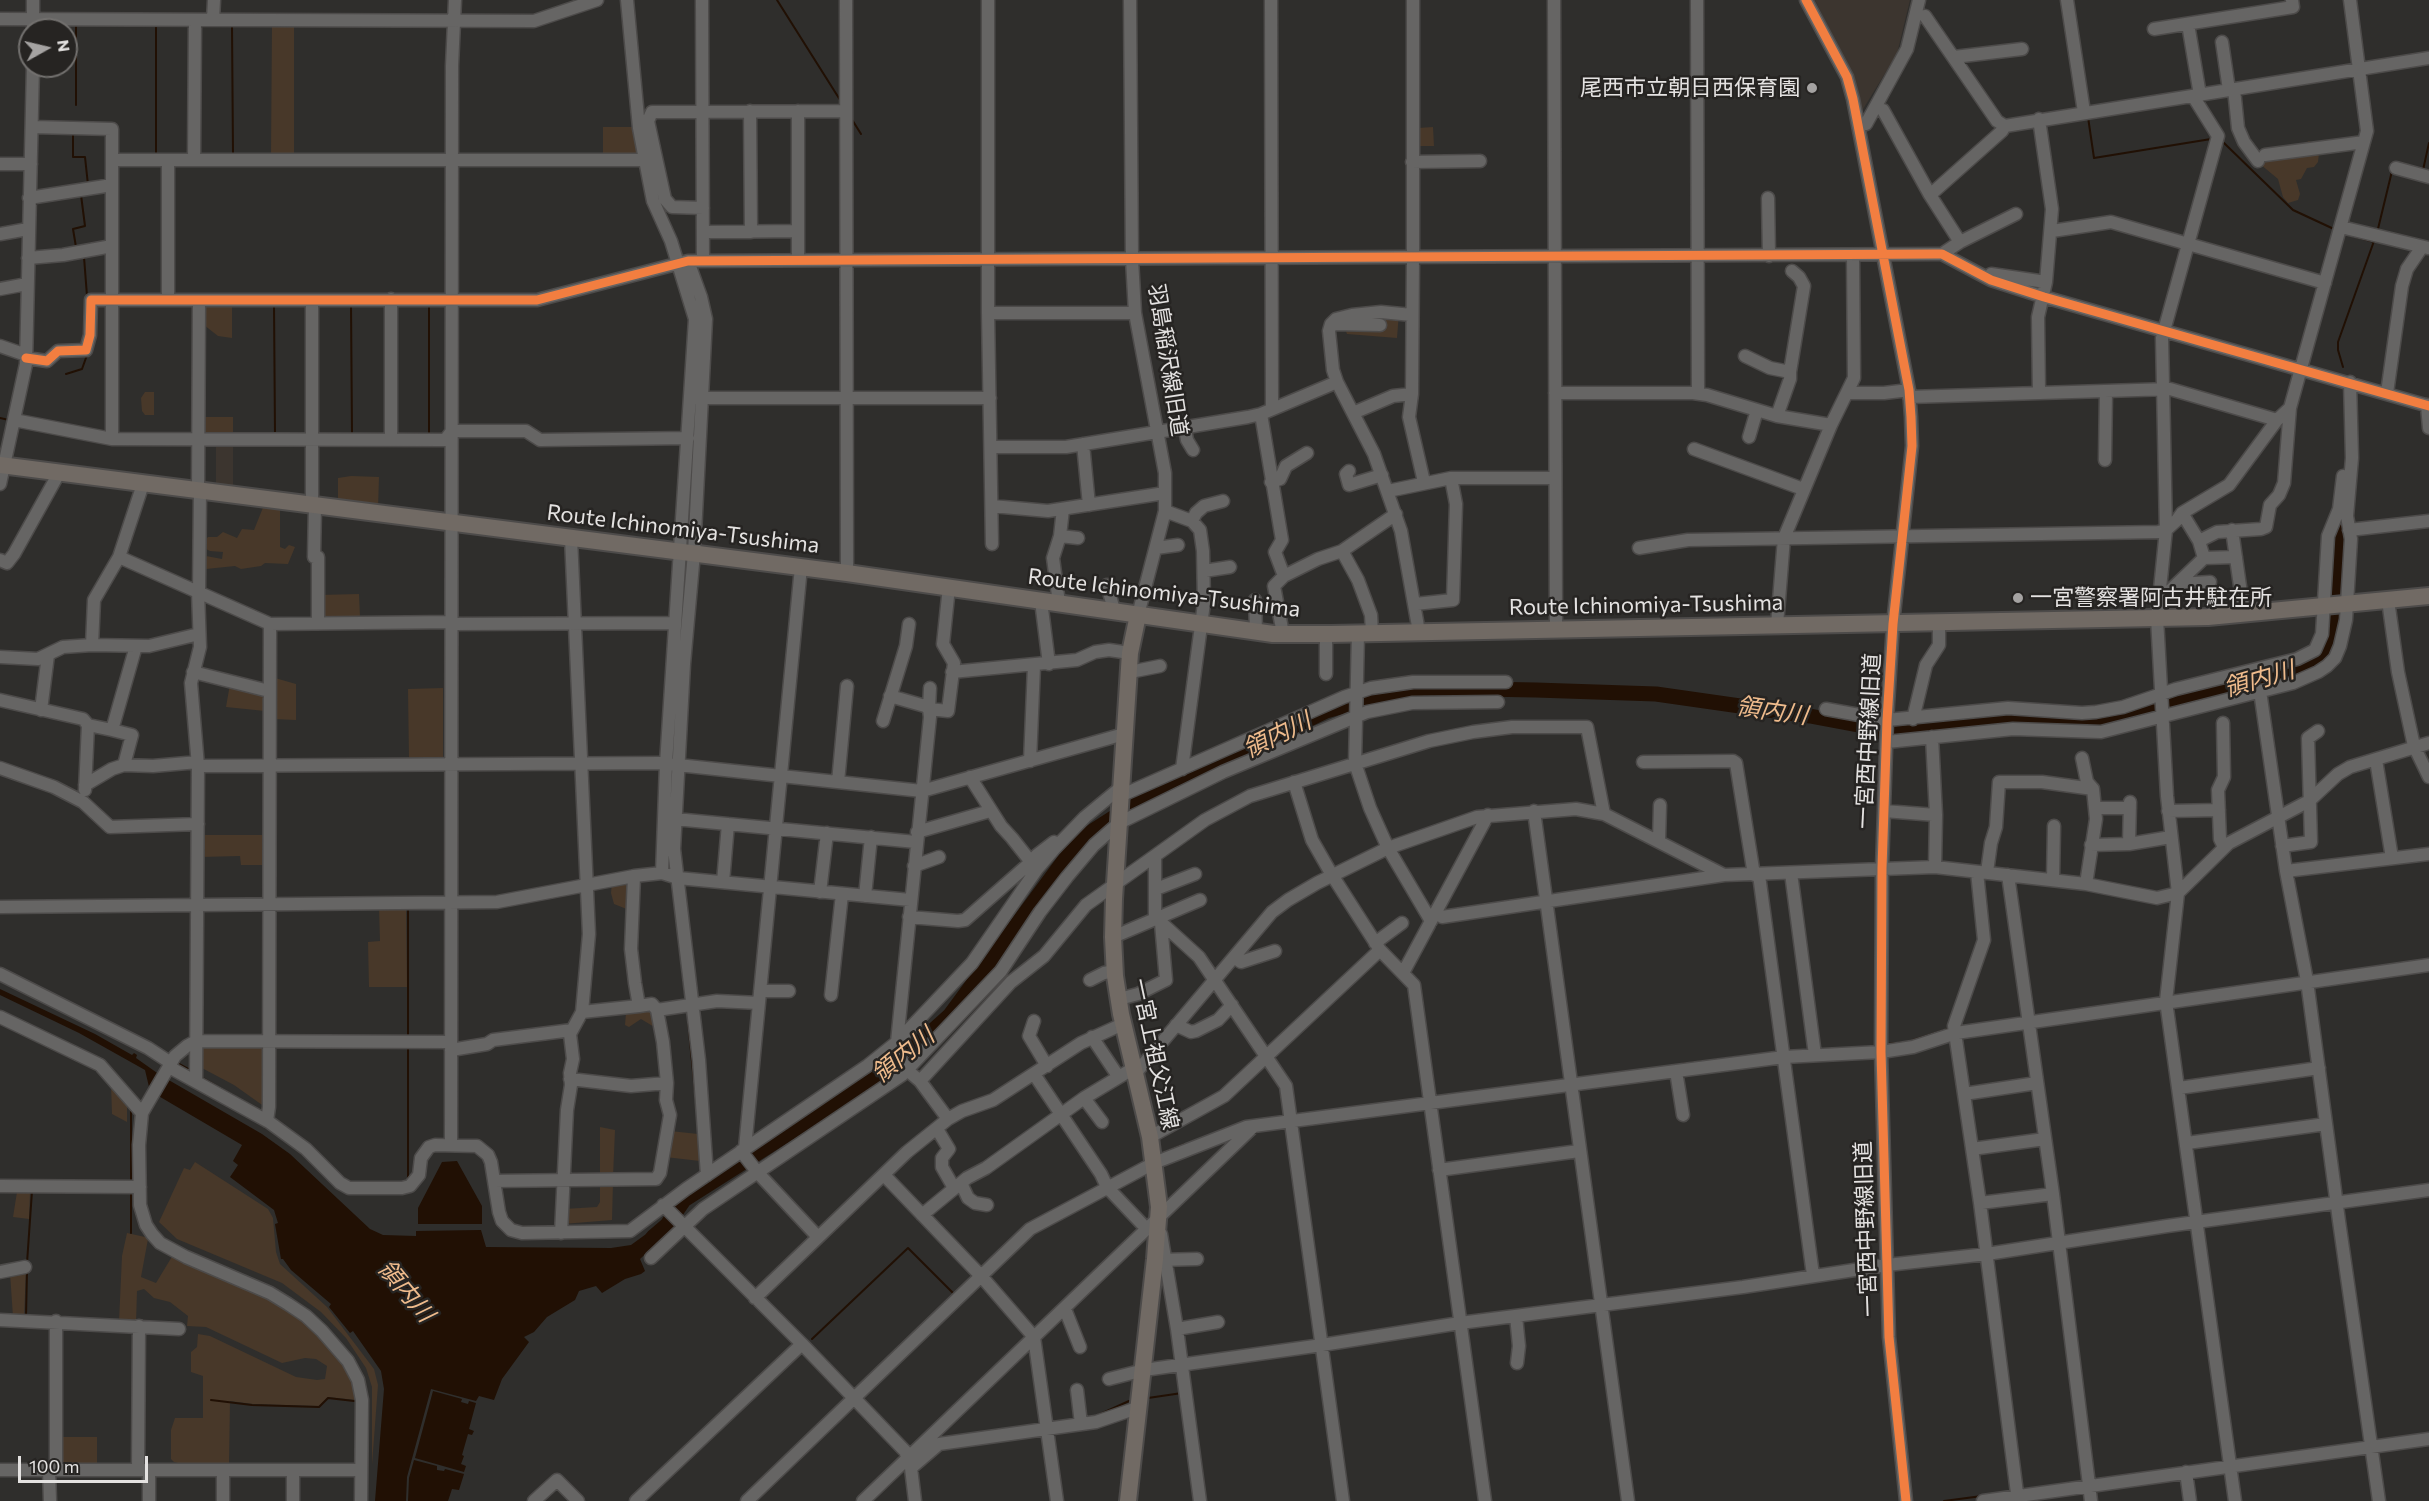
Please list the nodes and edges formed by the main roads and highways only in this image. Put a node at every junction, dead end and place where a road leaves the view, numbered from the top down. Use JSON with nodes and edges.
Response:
{"nodes":[{"id":1,"x":2,"y":466,"type":"edge"},
{"id":2,"x":2429,"y":596,"type":"edge"},
{"id":3,"x":1138,"y":615,"type":"junction"},
{"id":4,"x":1128,"y":1501,"type":"edge"}],
"edges":[{"from":1,"to":3,"type":"main road","name":"Route Ichinomiya-Tsushima"},
{"from":2,"to":3,"type":"main road","name":"Route Ichinomiya-Tsushima"},
{"from":3,"to":4,"type":"main road","name":"一宮上祖父江線"}]}
